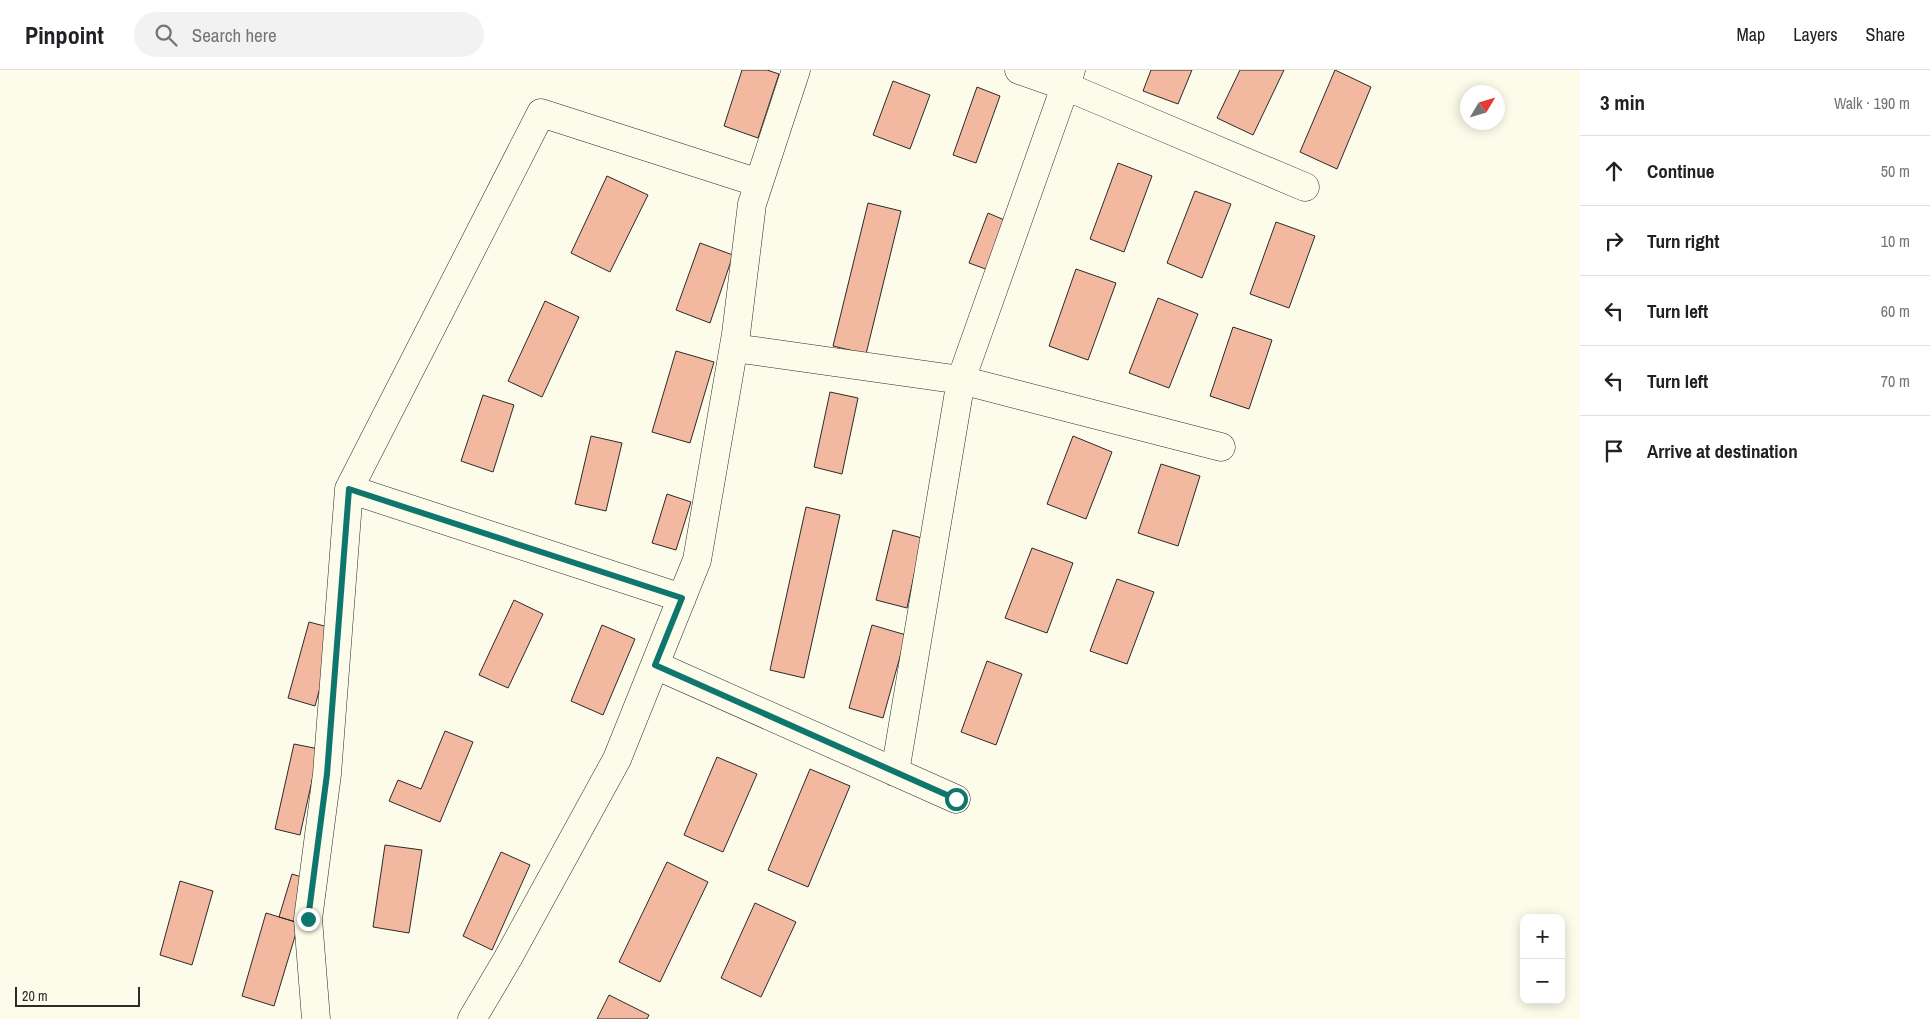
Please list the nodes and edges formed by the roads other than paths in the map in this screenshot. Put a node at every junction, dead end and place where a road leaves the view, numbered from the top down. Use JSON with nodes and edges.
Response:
{"nodes":[{"id":1,"x":796,"y":70,"type":"edge"},
{"id":2,"x":1019,"y":70,"type":"edge"},
{"id":3,"x":1068,"y":78,"type":"edge"},
{"id":4,"x":759,"y":183,"type":"junction"},
{"id":5,"x":1305,"y":187,"type":"dead end"},
{"id":6,"x":734,"y":348,"type":"junction"},
{"id":7,"x":961,"y":380,"type":"junction"},
{"id":8,"x":1221,"y":447,"type":"dead end"},
{"id":9,"x":349,"y":489,"type":"junction"},
{"id":10,"x":682,"y":598,"type":"junction"},
{"id":11,"x":655,"y":665,"type":"junction"},
{"id":12,"x":895,"y":772,"type":"junction"},
{"id":13,"x":956,"y":799,"type":"dead end"},
{"id":14,"x":316,"y":1019,"type":"edge"},
{"id":15,"x":472,"y":1019,"type":"edge"}],
"edges":[{"from":1,"to":4,"type":"street"},
{"from":2,"to":3,"type":"street"},
{"from":3,"to":5,"type":"street"},
{"from":3,"to":7,"type":"street"},
{"from":4,"to":6,"type":"street"},
{"from":4,"to":9,"type":"street"},
{"from":6,"to":7,"type":"street"},
{"from":6,"to":10,"type":"street"},
{"from":7,"to":8,"type":"street"},
{"from":7,"to":12,"type":"street"},
{"from":9,"to":10,"type":"street"},
{"from":9,"to":14,"type":"street"},
{"from":10,"to":11,"type":"street"},
{"from":11,"to":12,"type":"street"},
{"from":11,"to":15,"type":"street"},
{"from":12,"to":13,"type":"street"}]}
